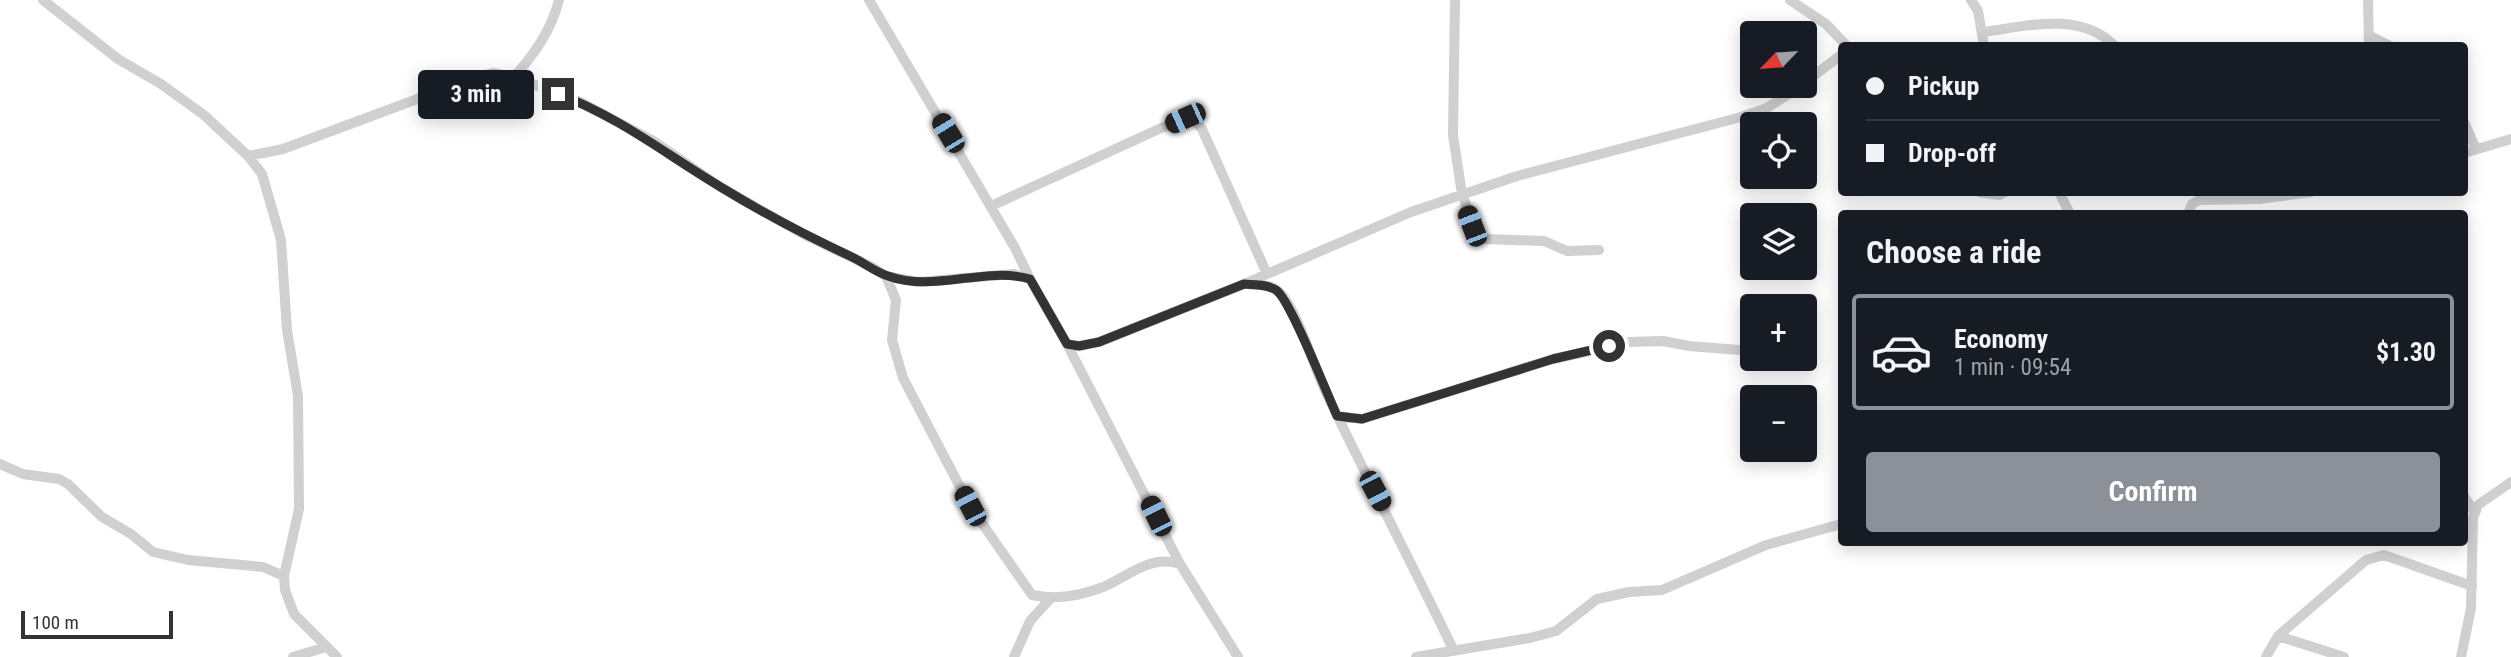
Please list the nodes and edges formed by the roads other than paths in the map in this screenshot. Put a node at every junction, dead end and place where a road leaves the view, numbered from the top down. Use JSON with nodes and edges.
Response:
{"nodes":[{"id":1,"x":43,"y":0,"type":"edge"},
{"id":2,"x":559,"y":0,"type":"edge"},
{"id":3,"x":869,"y":0,"type":"edge"},
{"id":4,"x":1455,"y":0,"type":"edge"},
{"id":5,"x":1790,"y":0,"type":"edge"},
{"id":6,"x":1971,"y":0,"type":"edge"},
{"id":7,"x":2368,"y":0,"type":"edge"},
{"id":8,"x":1984,"y":32,"type":"junction"},
{"id":9,"x":2369,"y":41,"type":"edge"},
{"id":10,"x":1843,"y":42,"type":"edge"},
{"id":11,"x":1984,"y":42,"type":"edge"},
{"id":12,"x":2109,"y":42,"type":"edge"},
{"id":13,"x":1838,"y":57,"type":"edge"},
{"id":14,"x":1817,"y":74,"type":"edge"},
{"id":15,"x":514,"y":77,"type":"junction"},
{"id":16,"x":1783,"y":98,"type":"edge"},
{"id":17,"x":2468,"y":131,"type":"edge"},
{"id":18,"x":2511,"y":139,"type":"edge"},
{"id":19,"x":2476,"y":149,"type":"junction"},
{"id":20,"x":2468,"y":152,"type":"edge"},
{"id":21,"x":248,"y":156,"type":"junction"},
{"id":22,"x":1462,"y":194,"type":"junction"},
{"id":23,"x":2255,"y":196,"type":"edge"},
{"id":24,"x":991,"y":206,"type":"junction"},
{"id":25,"x":2190,"y":210,"type":"edge"},
{"id":26,"x":1599,"y":250,"type":"dead end"},
{"id":27,"x":1272,"y":272,"type":"junction"},
{"id":28,"x":886,"y":276,"type":"junction"},
{"id":29,"x":1030,"y":279,"type":"junction"},
{"id":30,"x":1244,"y":284,"type":"junction"},
{"id":31,"x":1278,"y":290,"type":"junction"},
{"id":32,"x":1067,"y":344,"type":"junction"},
{"id":33,"x":1740,"y":350,"type":"edge"},
{"id":34,"x":1337,"y":416,"type":"junction"},
{"id":35,"x":1354,"y":419,"type":"junction"},
{"id":36,"x":1348,"y":437,"type":"junction"},
{"id":37,"x":0,"y":464,"type":"edge"},
{"id":38,"x":2511,"y":482,"type":"edge"},
{"id":39,"x":2468,"y":502,"type":"edge"},
{"id":40,"x":2475,"y":513,"type":"junction"},
{"id":41,"x":1838,"y":525,"type":"edge"},
{"id":42,"x":1180,"y":564,"type":"junction"},
{"id":43,"x":284,"y":576,"type":"junction"},
{"id":44,"x":2472,"y":586,"type":"junction"},
{"id":45,"x":1032,"y":595,"type":"junction"},
{"id":46,"x":1050,"y":599,"type":"junction"},
{"id":47,"x":1030,"y":621,"type":"junction"},
{"id":48,"x":2278,"y":636,"type":"junction"},
{"id":49,"x":327,"y":647,"type":"junction"},
{"id":50,"x":1450,"y":652,"type":"edge"},
{"id":51,"x":1235,"y":656,"type":"edge"},
{"id":52,"x":293,"y":657,"type":"edge"},
{"id":53,"x":337,"y":657,"type":"edge"},
{"id":54,"x":1014,"y":657,"type":"edge"},
{"id":55,"x":1416,"y":657,"type":"edge"},
{"id":56,"x":2266,"y":657,"type":"edge"},
{"id":57,"x":2344,"y":657,"type":"edge"},
{"id":58,"x":2461,"y":657,"type":"edge"}],
"edges":[{"from":1,"to":21,"type":"street"},
{"from":2,"to":15,"type":"street"},
{"from":3,"to":24,"type":"street"},
{"from":4,"to":22,"type":"street"},
{"from":5,"to":10,"type":"street"},
{"from":6,"to":8,"type":"street"},
{"from":7,"to":9,"type":"street"},
{"from":8,"to":11,"type":"street"},
{"from":8,"to":12,"type":"street"},
{"from":13,"to":14,"type":"street"},
{"from":15,"to":21,"type":"street"},
{"from":15,"to":28,"type":"street"},
{"from":16,"to":22,"type":"street"},
{"from":17,"to":19,"type":"street"},
{"from":18,"to":19,"type":"street"},
{"from":19,"to":20,"type":"street"},
{"from":21,"to":43,"type":"street"},
{"from":22,"to":26,"type":"street"},
{"from":22,"to":27,"type":"street"},
{"from":23,"to":25,"type":"street"},
{"from":24,"to":27,"type":"street"},
{"from":24,"to":29,"type":"street"},
{"from":27,"to":30,"type":"street"},
{"from":27,"to":31,"type":"street"},
{"from":28,"to":29,"type":"street"},
{"from":28,"to":45,"type":"street"},
{"from":29,"to":32,"type":"street"},
{"from":30,"to":31,"type":"street"},
{"from":30,"to":32,"type":"street"},
{"from":31,"to":34,"type":"street"},
{"from":32,"to":42,"type":"street"},
{"from":33,"to":35,"type":"street"},
{"from":34,"to":35,"type":"street"},
{"from":34,"to":36,"type":"street"},
{"from":35,"to":36,"type":"street"},
{"from":36,"to":50,"type":"street"},
{"from":37,"to":43,"type":"street"},
{"from":38,"to":40,"type":"street"},
{"from":39,"to":40,"type":"street"},
{"from":40,"to":44,"type":"street"},
{"from":41,"to":50,"type":"street"},
{"from":42,"to":46,"type":"street"},
{"from":42,"to":51,"type":"street"},
{"from":43,"to":49,"type":"street"},
{"from":44,"to":48,"type":"street"},
{"from":44,"to":58,"type":"street"},
{"from":45,"to":46,"type":"street"},
{"from":45,"to":47,"type":"street"},
{"from":46,"to":47,"type":"street"},
{"from":47,"to":54,"type":"street"},
{"from":48,"to":56,"type":"street"},
{"from":48,"to":57,"type":"street"},
{"from":49,"to":52,"type":"street"},
{"from":49,"to":53,"type":"street"},
{"from":50,"to":55,"type":"street"}]}
